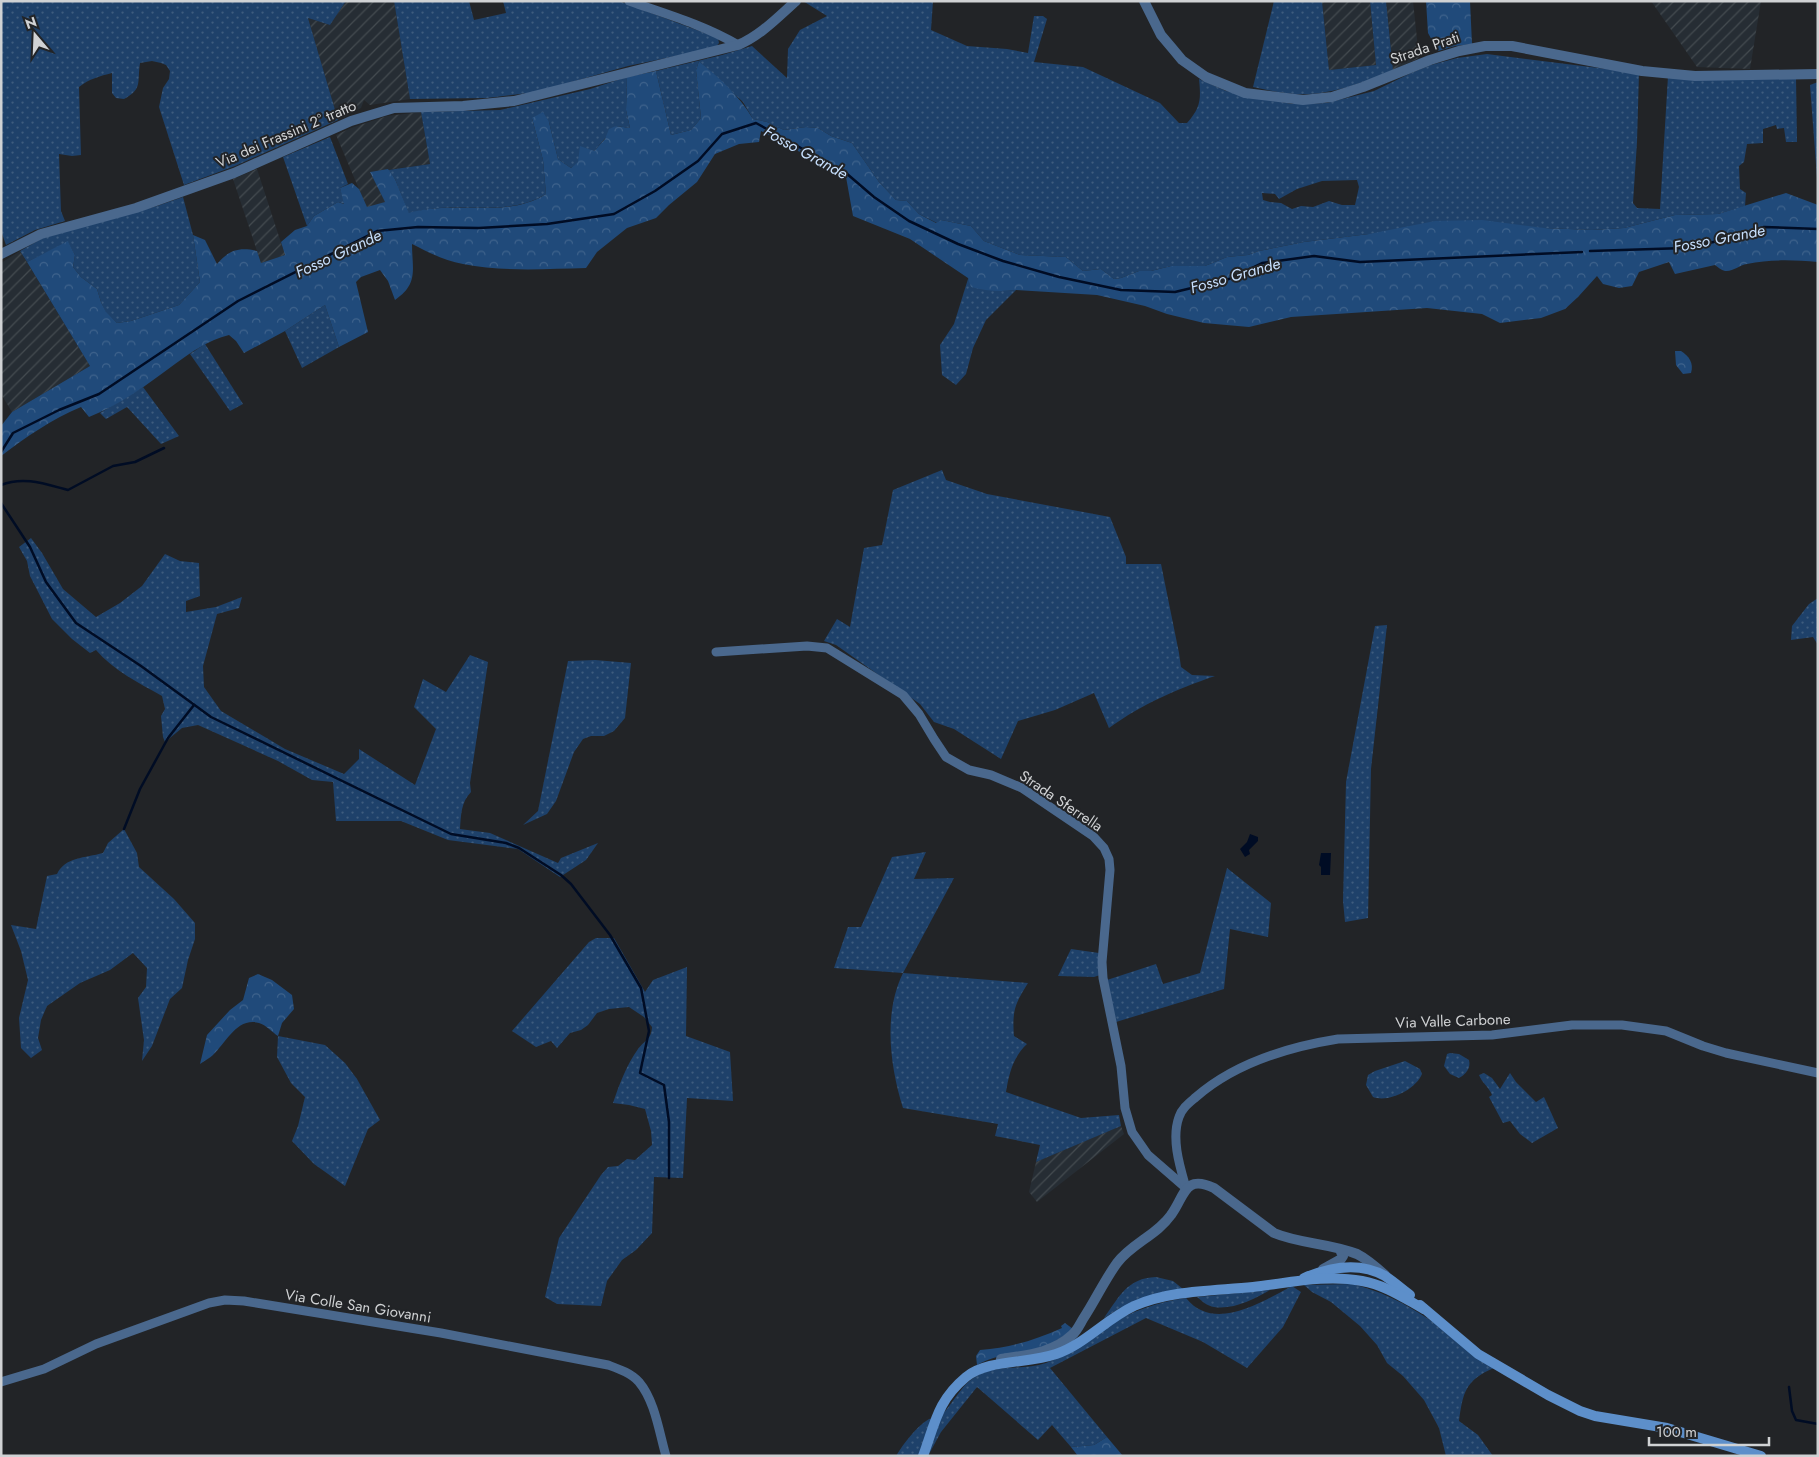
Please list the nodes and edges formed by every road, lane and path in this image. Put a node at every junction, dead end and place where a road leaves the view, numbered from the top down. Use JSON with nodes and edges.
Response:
{"nodes":[{"id":1,"x":629,"y":1,"type":"edge"},
{"id":2,"x":796,"y":1,"type":"edge"},
{"id":3,"x":1144,"y":1,"type":"edge"},
{"id":4,"x":738,"y":45,"type":"junction"},
{"id":5,"x":1818,"y":74,"type":"edge"},
{"id":6,"x":1,"y":254,"type":"edge"},
{"id":7,"x":716,"y":652,"type":"dead end"},
{"id":8,"x":1818,"y":1073,"type":"edge"},
{"id":9,"x":1186,"y":1188,"type":"junction"},
{"id":10,"x":1338,"y":1250,"type":"junction"},
{"id":11,"x":1356,"y":1254,"type":"junction"},
{"id":12,"x":1358,"y":1268,"type":"junction"},
{"id":13,"x":1320,"y":1271,"type":"junction"},
{"id":14,"x":1387,"y":1277,"type":"junction"},
{"id":15,"x":1335,"y":1278,"type":"junction"},
{"id":16,"x":1292,"y":1282,"type":"junction"},
{"id":17,"x":1375,"y":1284,"type":"junction"},
{"id":18,"x":1424,"y":1309,"type":"junction"},
{"id":19,"x":988,"y":1366,"type":"junction"},
{"id":20,"x":1,"y":1382,"type":"edge"},
{"id":21,"x":666,"y":1456,"type":"edge"},
{"id":22,"x":923,"y":1456,"type":"edge"},
{"id":23,"x":1761,"y":1456,"type":"edge"}],
"edges":[{"from":1,"to":4,"type":"street"},
{"from":2,"to":4,"type":"street"},
{"from":3,"to":5,"type":"street","name":"Strada Prati"},
{"from":4,"to":6,"type":"street","name":"Via dei Frassini 2° tratto"},
{"from":7,"to":9,"type":"street","name":"Strada Sferrella"},
{"from":8,"to":9,"type":"street","name":"Via Valle Carbone"},
{"from":9,"to":10,"type":"street"},
{"from":9,"to":19,"type":"street"},
{"from":10,"to":11,"type":"street"},
{"from":10,"to":12,"type":"street"},
{"from":10,"to":13,"type":"street"},
{"from":11,"to":12,"type":"street"},
{"from":11,"to":14,"type":"street"},
{"from":12,"to":13,"type":"main road"},
{"from":12,"to":14,"type":"main road"},
{"from":12,"to":15,"type":"main road"},
{"from":12,"to":17,"type":"main road"},
{"from":13,"to":16,"type":"main road"},
{"from":14,"to":18,"type":"main road"},
{"from":15,"to":16,"type":"main road"},
{"from":15,"to":17,"type":"main road"},
{"from":16,"to":19,"type":"main road"},
{"from":17,"to":18,"type":"main road"},
{"from":18,"to":23,"type":"main road"},
{"from":19,"to":22,"type":"main road"},
{"from":20,"to":21,"type":"street","name":"Via Colle San Giovanni"}]}
